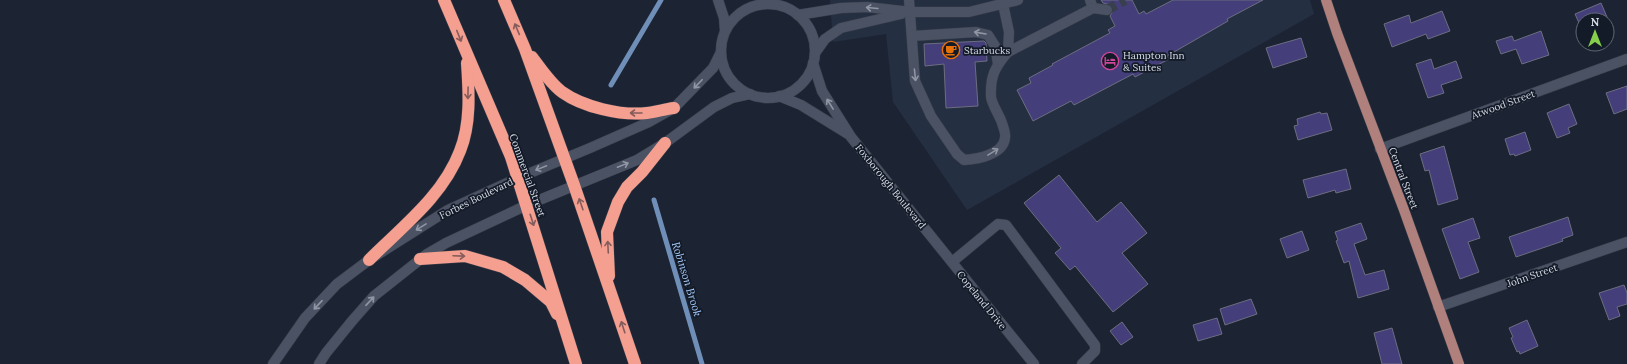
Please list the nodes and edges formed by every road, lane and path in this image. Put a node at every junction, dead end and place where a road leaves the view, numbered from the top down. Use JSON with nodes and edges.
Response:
{"nodes":[{"id":1,"x":444,"y":0,"type":"edge"},
{"id":2,"x":504,"y":0,"type":"edge"},
{"id":3,"x":718,"y":0,"type":"edge"},
{"id":4,"x":909,"y":0,"type":"edge"},
{"id":5,"x":1018,"y":0,"type":"edge"},
{"id":6,"x":1326,"y":0,"type":"edge"},
{"id":7,"x":754,"y":2,"type":"edge"},
{"id":8,"x":840,"y":4,"type":"edge"},
{"id":9,"x":1003,"y":4,"type":"junction"},
{"id":10,"x":1092,"y":4,"type":"edge"},
{"id":11,"x":1107,"y":10,"type":"dead end"},
{"id":12,"x":911,"y":12,"type":"junction"},
{"id":13,"x":798,"y":15,"type":"junction"},
{"id":14,"x":725,"y":31,"type":"junction"},
{"id":15,"x":912,"y":36,"type":"junction"},
{"id":16,"x":525,"y":49,"type":"junction"},
{"id":17,"x":721,"y":52,"type":"junction"},
{"id":18,"x":1008,"y":52,"type":"junction"},
{"id":19,"x":466,"y":54,"type":"junction"},
{"id":20,"x":814,"y":58,"type":"junction"},
{"id":21,"x":1627,"y":59,"type":"edge"},
{"id":22,"x":998,"y":64,"type":"junction"},
{"id":23,"x":750,"y":94,"type":"junction"},
{"id":24,"x":779,"y":96,"type":"junction"},
{"id":25,"x":674,"y":108,"type":"junction"},
{"id":26,"x":851,"y":137,"type":"junction"},
{"id":27,"x":665,"y":143,"type":"junction"},
{"id":28,"x":1380,"y":149,"type":"junction"},
{"id":29,"x":564,"y":159,"type":"junction"},
{"id":30,"x":518,"y":178,"type":"junction"},
{"id":31,"x":574,"y":185,"type":"junction"},
{"id":32,"x":527,"y":205,"type":"junction"},
{"id":33,"x":930,"y":235,"type":"joint"},
{"id":34,"x":1627,"y":242,"type":"edge"},
{"id":35,"x":420,"y":259,"type":"junction"},
{"id":36,"x":369,"y":260,"type":"junction"},
{"id":37,"x":952,"y":262,"type":"junction"},
{"id":38,"x":609,"y":286,"type":"junction"},
{"id":39,"x":1438,"y":307,"type":"junction"},
{"id":40,"x":569,"y":337,"type":"junction"},
{"id":41,"x":273,"y":364,"type":"edge"},
{"id":42,"x":319,"y":364,"type":"edge"},
{"id":43,"x":576,"y":364,"type":"edge"},
{"id":44,"x":635,"y":364,"type":"edge"},
{"id":45,"x":1034,"y":364,"type":"edge"},
{"id":46,"x":1082,"y":364,"type":"edge"},
{"id":47,"x":1459,"y":364,"type":"edge"}],
"edges":[{"from":1,"to":19,"type":"highway","name":"Commercial Street","one_way":true},
{"from":16,"to":2,"type":"highway","one_way":true},
{"from":3,"to":14,"type":"street","name":"Foxborough Boulevard"},
{"from":4,"to":12,"type":"street"},
{"from":5,"to":9,"type":"street"},
{"from":6,"to":28,"type":"main road","name":"Central Street"},
{"from":7,"to":13,"type":"street","name":"Foxborough Boulevard"},
{"from":7,"to":14,"type":"street","name":"Foxborough Boulevard"},
{"from":12,"to":8,"type":"street","one_way":true},
{"from":8,"to":13,"type":"street"},
{"from":9,"to":12,"type":"street"},
{"from":9,"to":18,"type":"street"},
{"from":10,"to":11,"type":"street"},
{"from":10,"to":18,"type":"street"},
{"from":12,"to":15,"type":"street"},
{"from":12,"to":20,"type":"street"},
{"from":13,"to":20,"type":"street","name":"Foxborough Boulevard"},
{"from":14,"to":17,"type":"street","name":"Foxborough Boulevard"},
{"from":22,"to":15,"type":"street","one_way":true},
{"from":15,"to":22,"type":"street","one_way":true},
{"from":25,"to":16,"type":"highway","one_way":true},
{"from":16,"to":29,"type":"highway"},
{"from":17,"to":23,"type":"street","name":"Foxborough Boulevard"},
{"from":17,"to":25,"type":"street","name":"Forbes Boulevard","one_way":true},
{"from":18,"to":22,"type":"street"},
{"from":19,"to":30,"type":"highway","name":"Commercial Street"},
{"from":19,"to":36,"type":"highway","one_way":true},
{"from":20,"to":24,"type":"street","name":"Foxborough Boulevard"},
{"from":26,"to":20,"type":"street","name":"Foxborough Boulevard","one_way":true},
{"from":21,"to":28,"type":"street","name":"Atwood Street"},
{"from":23,"to":24,"type":"street","name":"Foxborough Boulevard"},
{"from":23,"to":27,"type":"street"},
{"from":24,"to":26,"type":"street","name":"Foxborough Boulevard"},
{"from":25,"to":29,"type":"street","name":"Forbes Boulevard"},
{"from":26,"to":33,"type":"street","name":"Foxborough Boulevard"},
{"from":31,"to":27,"type":"street","one_way":true},
{"from":38,"to":27,"type":"highway","one_way":true},
{"from":28,"to":39,"type":"main road","name":"Central Street"},
{"from":29,"to":30,"type":"street","name":"Forbes Boulevard","one_way":true},
{"from":29,"to":31,"type":"highway"},
{"from":30,"to":32,"type":"highway","name":"Commercial Street"},
{"from":30,"to":36,"type":"street","name":"Forbes Boulevard","one_way":true},
{"from":31,"to":32,"type":"street"},
{"from":38,"to":31,"type":"highway","one_way":true},
{"from":32,"to":35,"type":"street"},
{"from":32,"to":40,"type":"highway","name":"Commercial Street","one_way":true},
{"from":33,"to":37,"type":"street","name":"Copeland Drive"},
{"from":34,"to":39,"type":"street","name":"John Street"},
{"from":35,"to":40,"type":"highway","one_way":true},
{"from":42,"to":35,"type":"street","one_way":true},
{"from":36,"to":41,"type":"street","name":"Forbes Boulevard","one_way":true},
{"from":37,"to":45,"type":"street","name":"Copeland Drive"},
{"from":37,"to":46,"type":"street"},
{"from":44,"to":38,"type":"highway","one_way":true},
{"from":39,"to":47,"type":"main road","name":"Central Street"},
{"from":40,"to":43,"type":"highway","name":"Commercial Street"}]}
